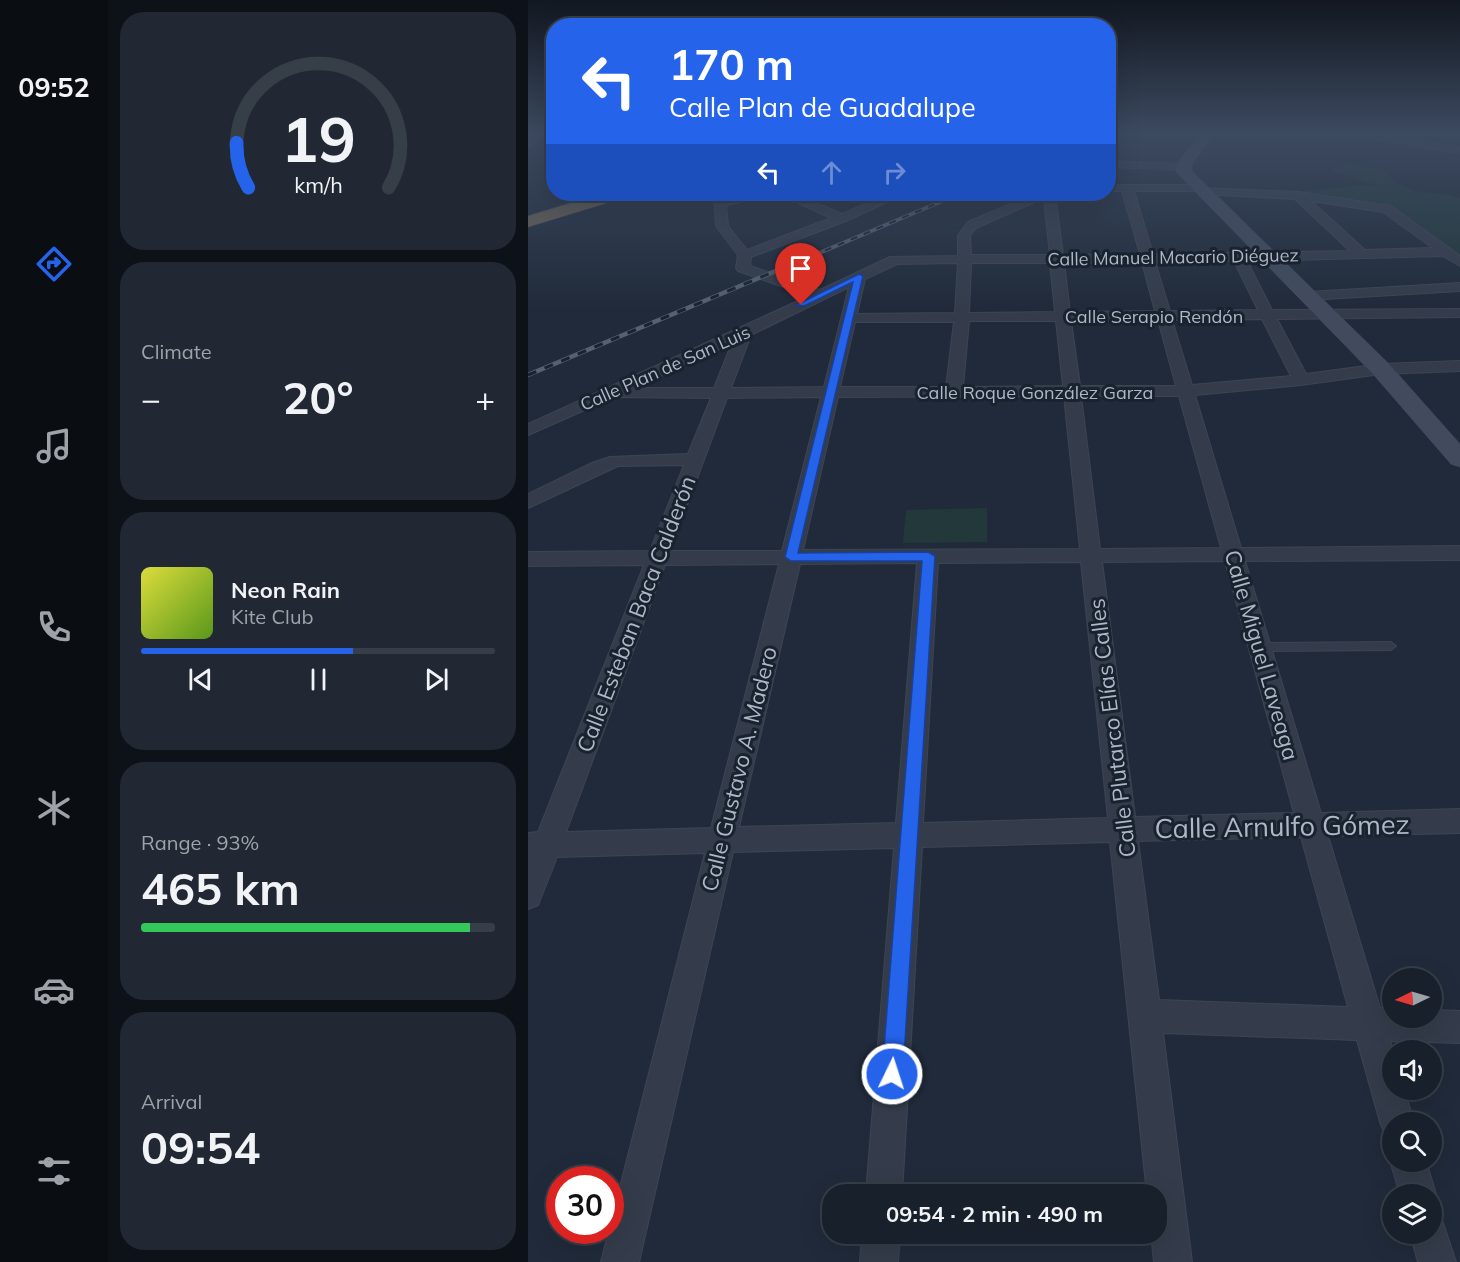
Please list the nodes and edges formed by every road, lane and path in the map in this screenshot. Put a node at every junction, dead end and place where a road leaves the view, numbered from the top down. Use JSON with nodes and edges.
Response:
{"nodes":[{"id":1,"x":1120,"y":192,"type":"edge"},
{"id":2,"x":1203,"y":192,"type":"edge"},
{"id":3,"x":1271,"y":192,"type":"edge"},
{"id":4,"x":1298,"y":195,"type":"junction"},
{"id":5,"x":573,"y":201,"type":"edge"},
{"id":6,"x":595,"y":201,"type":"edge"},
{"id":7,"x":720,"y":201,"type":"edge"},
{"id":8,"x":802,"y":201,"type":"edge"},
{"id":9,"x":880,"y":201,"type":"edge"},
{"id":10,"x":1027,"y":201,"type":"edge"},
{"id":11,"x":1050,"y":201,"type":"edge"},
{"id":12,"x":528,"y":215,"type":"edge"},
{"id":13,"x":842,"y":218,"type":"junction"},
{"id":14,"x":528,"y":222,"type":"edge"},
{"id":15,"x":1361,"y":254,"type":"junction"},
{"id":16,"x":745,"y":255,"type":"junction"},
{"id":17,"x":1268,"y":256,"type":"junction"},
{"id":18,"x":1238,"y":257,"type":"junction"},
{"id":19,"x":1057,"y":258,"type":"junction"},
{"id":20,"x":1147,"y":258,"type":"junction"},
{"id":21,"x":965,"y":259,"type":"junction"},
{"id":22,"x":899,"y":260,"type":"joint"},
{"id":23,"x":1450,"y":262,"type":"edge"},
{"id":24,"x":859,"y":276,"type":"junction"},
{"id":25,"x":1460,"y":287,"type":"edge"},
{"id":26,"x":1429,"y":288,"type":"junction"},
{"id":27,"x":819,"y":295,"type":"junction"},
{"id":28,"x":1308,"y":296,"type":"junction"},
{"id":29,"x":1460,"y":313,"type":"edge"},
{"id":30,"x":1327,"y":314,"type":"junction"},
{"id":31,"x":1412,"y":314,"type":"junction"},
{"id":32,"x":1267,"y":315,"type":"junction"},
{"id":33,"x":1064,"y":316,"type":"junction"},
{"id":34,"x":1164,"y":316,"type":"junction"},
{"id":35,"x":962,"y":317,"type":"junction"},
{"id":36,"x":849,"y":318,"type":"junction"},
{"id":37,"x":744,"y":332,"type":"junction"},
{"id":38,"x":1460,"y":366,"type":"edge"},
{"id":39,"x":1381,"y":369,"type":"junction"},
{"id":40,"x":1301,"y":380,"type":"junction"},
{"id":41,"x":1072,"y":390,"type":"junction"},
{"id":42,"x":1186,"y":391,"type":"junction"},
{"id":43,"x":954,"y":392,"type":"junction"},
{"id":44,"x":610,"y":393,"type":"junction"},
{"id":45,"x":721,"y":393,"type":"junction"},
{"id":46,"x":831,"y":393,"type":"junction"},
{"id":47,"x":528,"y":430,"type":"edge"},
{"id":48,"x":696,"y":459,"type":"junction"},
{"id":49,"x":1460,"y":459,"type":"edge"},
{"id":50,"x":528,"y":502,"type":"edge"},
{"id":51,"x":1460,"y":553,"type":"edge"},
{"id":52,"x":1233,"y":554,"type":"junction"},
{"id":53,"x":1092,"y":555,"type":"junction"},
{"id":54,"x":928,"y":556,"type":"junction"},
{"id":55,"x":791,"y":557,"type":"junction"},
{"id":56,"x":658,"y":558,"type":"junction"},
{"id":57,"x":528,"y":559,"type":"edge"},
{"id":58,"x":1391,"y":646,"type":"dead end"},
{"id":59,"x":1260,"y":647,"type":"junction"},
{"id":60,"x":1460,"y":821,"type":"edge"},
{"id":61,"x":1311,"y":825,"type":"junction"},
{"id":62,"x":1123,"y":830,"type":"junction"},
{"id":63,"x":909,"y":835,"type":"junction"},
{"id":64,"x":722,"y":840,"type":"junction"},
{"id":65,"x":538,"y":845,"type":"edge"},
{"id":66,"x":528,"y":895,"type":"edge"},
{"id":67,"x":1145,"y":1016,"type":"junction"},
{"id":68,"x":1369,"y":1025,"type":"junction"},
{"id":69,"x":1460,"y":1027,"type":"edge"},
{"id":70,"x":1394,"y":1112,"type":"edge"},
{"id":71,"x":885,"y":1184,"type":"edge"},
{"id":72,"x":880,"y":1244,"type":"edge"},
{"id":73,"x":1432,"y":1244,"type":"edge"},
{"id":74,"x":620,"y":1262,"type":"edge"},
{"id":75,"x":879,"y":1262,"type":"edge"},
{"id":76,"x":1173,"y":1262,"type":"edge"},
{"id":77,"x":1437,"y":1262,"type":"edge"}],
"edges":[{"from":1,"to":20,"type":"street","name":"Calle Miguel Laveaga"},
{"from":2,"to":17,"type":"street"},
{"from":3,"to":4,"type":"street"},
{"from":4,"to":15,"type":"street"},
{"from":4,"to":23,"type":"street"},
{"from":5,"to":12,"type":"highway"},
{"from":6,"to":14,"type":"highway"},
{"from":7,"to":16,"type":"street"},
{"from":8,"to":13,"type":"street"},
{"from":9,"to":13,"type":"street"},
{"from":10,"to":21,"type":"street"},
{"from":11,"to":19,"type":"street","name":"Calle Plutarco Elías Calles"},
{"from":13,"to":16,"type":"street"},
{"from":15,"to":17,"type":"street","name":"Calle Manuel Macario Diéguez"},
{"from":15,"to":23,"type":"street","name":"Calle Manuel Macario Diéguez"},
{"from":16,"to":27,"type":"street"},
{"from":17,"to":18,"type":"street","name":"Calle Manuel Macario Diéguez"},
{"from":17,"to":28,"type":"street"},
{"from":18,"to":20,"type":"street","name":"Calle Manuel Macario Diéguez"},
{"from":18,"to":32,"type":"street"},
{"from":19,"to":20,"type":"street","name":"Calle Manuel Macario Diéguez"},
{"from":19,"to":21,"type":"street","name":"Calle Manuel Macario Diéguez"},
{"from":19,"to":33,"type":"street","name":"Calle Plutarco Elías Calles"},
{"from":20,"to":34,"type":"street","name":"Calle Miguel Laveaga"},
{"from":21,"to":22,"type":"street","name":"Calle Manuel Macario Diéguez"},
{"from":21,"to":35,"type":"street"},
{"from":22,"to":24,"type":"street","name":"Calle Plan de San Luis"},
{"from":23,"to":26,"type":"street"},
{"from":24,"to":27,"type":"street","name":"Calle Plan de San Luis"},
{"from":24,"to":36,"type":"street","name":"Calle Gustavo A. Madero"},
{"from":25,"to":26,"type":"street"},
{"from":26,"to":28,"type":"street"},
{"from":26,"to":31,"type":"street"},
{"from":27,"to":37,"type":"street","name":"Calle Plan de San Luis"},
{"from":28,"to":30,"type":"street"},
{"from":29,"to":31,"type":"street","name":"Calle Serapio Rendón"},
{"from":30,"to":31,"type":"street","name":"Calle Serapio Rendón"},
{"from":30,"to":32,"type":"street","name":"Calle Serapio Rendón"},
{"from":30,"to":39,"type":"street"},
{"from":32,"to":34,"type":"street","name":"Calle Serapio Rendón"},
{"from":32,"to":40,"type":"street"},
{"from":33,"to":34,"type":"street","name":"Calle Serapio Rendón"},
{"from":33,"to":35,"type":"street","name":"Calle Serapio Rendón"},
{"from":33,"to":41,"type":"street","name":"Calle Plutarco Elías Calles"},
{"from":34,"to":42,"type":"street","name":"Calle Miguel Laveaga"},
{"from":35,"to":36,"type":"street","name":"Calle Serapio Rendón"},
{"from":35,"to":43,"type":"street"},
{"from":36,"to":46,"type":"street","name":"Calle Gustavo A. Madero"},
{"from":37,"to":44,"type":"street","name":"Calle Plan de San Luis"},
{"from":37,"to":45,"type":"street","name":"Calle Esteban Baca Calderón"},
{"from":38,"to":39,"type":"street","name":"Calle Roque González Garza"},
{"from":39,"to":40,"type":"street","name":"Calle Roque González Garza"},
{"from":39,"to":49,"type":"street"},
{"from":40,"to":42,"type":"street","name":"Calle Roque González Garza"},
{"from":41,"to":42,"type":"street","name":"Calle Roque González Garza"},
{"from":41,"to":43,"type":"street","name":"Calle Roque González Garza"},
{"from":41,"to":53,"type":"street","name":"Calle Plutarco Elías Calles"},
{"from":42,"to":52,"type":"street","name":"Calle Miguel Laveaga"},
{"from":43,"to":46,"type":"street","name":"Calle Roque González Garza"},
{"from":44,"to":45,"type":"street","name":"Calle Roque González Garza"},
{"from":44,"to":47,"type":"street","name":"Calle Plan de San Luis"},
{"from":45,"to":46,"type":"street","name":"Calle Roque González Garza"},
{"from":45,"to":48,"type":"street","name":"Calle Esteban Baca Calderón"},
{"from":46,"to":55,"type":"street","name":"Calle Gustavo A. Madero"},
{"from":48,"to":50,"type":"street"},
{"from":48,"to":56,"type":"street","name":"Calle Esteban Baca Calderón"},
{"from":51,"to":52,"type":"street"},
{"from":52,"to":53,"type":"street"},
{"from":52,"to":59,"type":"street","name":"Calle Miguel Laveaga"},
{"from":53,"to":54,"type":"street"},
{"from":53,"to":62,"type":"street","name":"Calle Plutarco Elías Calles"},
{"from":54,"to":55,"type":"street"},
{"from":54,"to":63,"type":"street"},
{"from":55,"to":56,"type":"street"},
{"from":55,"to":64,"type":"street","name":"Calle Gustavo A. Madero"},
{"from":56,"to":57,"type":"street"},
{"from":56,"to":65,"type":"street","name":"Calle Esteban Baca Calderón"},
{"from":58,"to":59,"type":"lane"},
{"from":59,"to":61,"type":"street","name":"Calle Miguel Laveaga"},
{"from":60,"to":61,"type":"street","name":"Calle Arnulfo Gómez"},
{"from":61,"to":62,"type":"street","name":"Calle Arnulfo Gómez"},
{"from":61,"to":68,"type":"street","name":"Calle Miguel Laveaga"},
{"from":62,"to":63,"type":"street","name":"Calle Arnulfo Gómez"},
{"from":62,"to":67,"type":"street","name":"Calle Plutarco Elías Calles"},
{"from":63,"to":64,"type":"street","name":"Calle Arnulfo Gómez"},
{"from":63,"to":71,"type":"street"},
{"from":64,"to":65,"type":"street","name":"Calle Arnulfo Gómez"},
{"from":64,"to":74,"type":"street","name":"Calle Gustavo A. Madero"},
{"from":65,"to":66,"type":"street","name":"Calle Esteban Baca Calderón"},
{"from":67,"to":68,"type":"street"},
{"from":67,"to":76,"type":"street","name":"Calle Plutarco Elías Calles"},
{"from":68,"to":69,"type":"street"},
{"from":68,"to":70,"type":"street","name":"Calle Miguel Laveaga"},
{"from":72,"to":75,"type":"street"},
{"from":73,"to":77,"type":"street"}]}
